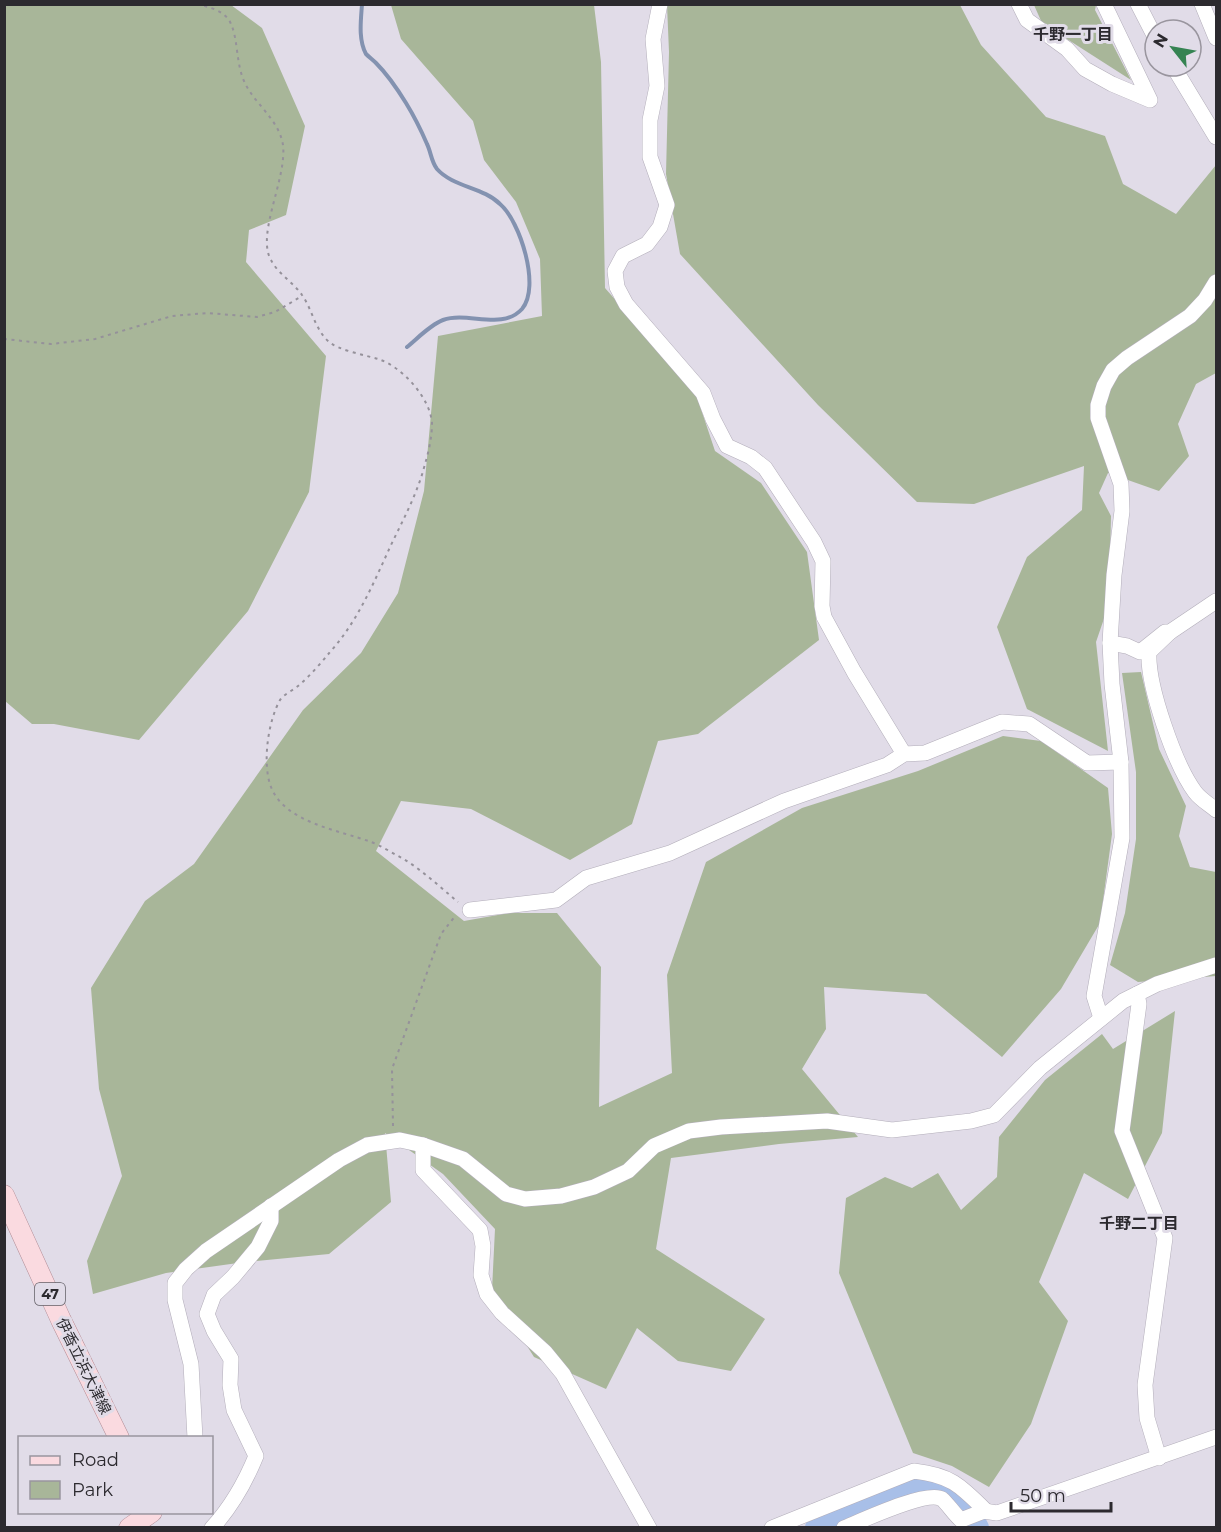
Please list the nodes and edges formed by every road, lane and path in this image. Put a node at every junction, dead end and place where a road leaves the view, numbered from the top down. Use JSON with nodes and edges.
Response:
{"nodes":[{"id":1,"x":196,"y":4,"type":"edge"},
{"id":2,"x":660,"y":4,"type":"edge"},
{"id":3,"x":1019,"y":4,"type":"edge"},
{"id":4,"x":1104,"y":4,"type":"edge"},
{"id":5,"x":1138,"y":4,"type":"edge"},
{"id":6,"x":1202,"y":4,"type":"edge"},
{"id":7,"x":1145,"y":18,"type":"edge"},
{"id":8,"x":1216,"y":38,"type":"edge"},
{"id":9,"x":1180,"y":78,"type":"edge"},
{"id":10,"x":1216,"y":137,"type":"edge"},
{"id":11,"x":1216,"y":282,"type":"edge"},
{"id":12,"x":303,"y":295,"type":"junction"},
{"id":13,"x":4,"y":339,"type":"edge"},
{"id":14,"x":1216,"y":601,"type":"edge"},
{"id":15,"x":1170,"y":632,"type":"junction"},
{"id":16,"x":1110,"y":643,"type":"junction"},
{"id":17,"x":904,"y":754,"type":"junction"},
{"id":18,"x":1121,"y":762,"type":"junction"},
{"id":19,"x":1216,"y":810,"type":"edge"},
{"id":20,"x":470,"y":910,"type":"junction"},
{"id":21,"x":1216,"y":965,"type":"edge"},
{"id":22,"x":1137,"y":994,"type":"junction"},
{"id":23,"x":1101,"y":1018,"type":"junction"},
{"id":24,"x":393,"y":1141,"type":"junction"},
{"id":25,"x":423,"y":1145,"type":"junction"},
{"id":26,"x":4,"y":1195,"type":"edge"},
{"id":27,"x":271,"y":1206,"type":"junction"},
{"id":28,"x":119,"y":1436,"type":"edge"},
{"id":29,"x":195,"y":1436,"type":"edge"},
{"id":30,"x":1216,"y":1437,"type":"edge"},
{"id":31,"x":1159,"y":1458,"type":"junction"},
{"id":32,"x":985,"y":1510,"type":"junction"},
{"id":33,"x":149,"y":1514,"type":"edge"},
{"id":34,"x":129,"y":1527,"type":"edge"},
{"id":35,"x":212,"y":1527,"type":"edge"},
{"id":36,"x":649,"y":1527,"type":"edge"},
{"id":37,"x":772,"y":1527,"type":"edge"},
{"id":38,"x":844,"y":1527,"type":"edge"}],
"edges":[{"from":1,"to":12,"type":"path"},
{"from":2,"to":17,"type":"street"},
{"from":3,"to":4,"type":"street"},
{"from":5,"to":7,"type":"street"},
{"from":6,"to":8,"type":"street"},
{"from":9,"to":10,"type":"street"},
{"from":11,"to":16,"type":"street"},
{"from":12,"to":13,"type":"path"},
{"from":12,"to":20,"type":"path"},
{"from":14,"to":15,"type":"street"},
{"from":15,"to":16,"type":"street"},
{"from":15,"to":19,"type":"street"},
{"from":16,"to":18,"type":"street"},
{"from":17,"to":18,"type":"street"},
{"from":17,"to":20,"type":"street"},
{"from":18,"to":23,"type":"street"},
{"from":20,"to":24,"type":"path"},
{"from":21,"to":22,"type":"street"},
{"from":22,"to":23,"type":"street"},
{"from":22,"to":31,"type":"street"},
{"from":23,"to":25,"type":"street"},
{"from":24,"to":25,"type":"street"},
{"from":24,"to":27,"type":"street"},
{"from":25,"to":36,"type":"street"},
{"from":26,"to":28,"type":"main road","name":"伊香立浜大津線","number":"47"},
{"from":27,"to":29,"type":"street"},
{"from":27,"to":35,"type":"street"},
{"from":30,"to":31,"type":"street"},
{"from":31,"to":32,"type":"street"},
{"from":32,"to":37,"type":"street"},
{"from":32,"to":38,"type":"street"},
{"from":33,"to":34,"type":"main road"}]}
